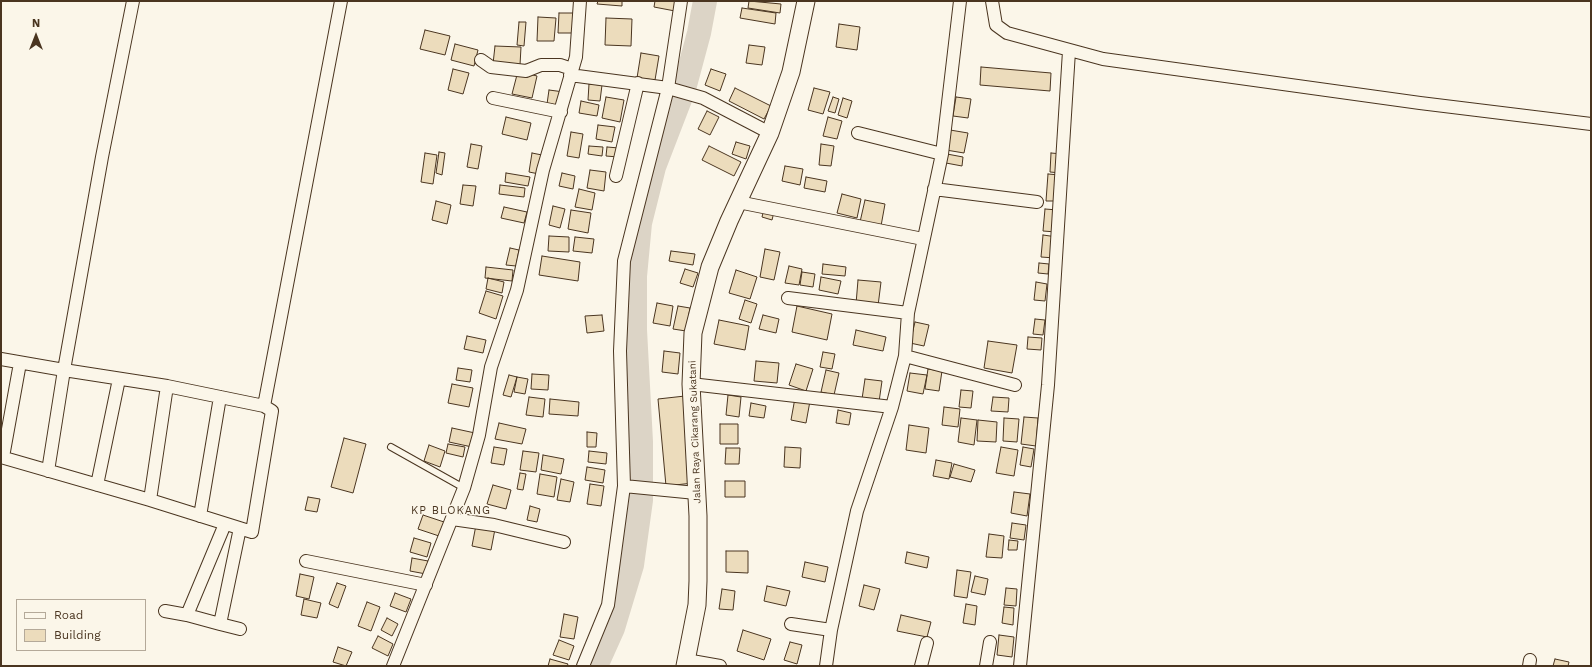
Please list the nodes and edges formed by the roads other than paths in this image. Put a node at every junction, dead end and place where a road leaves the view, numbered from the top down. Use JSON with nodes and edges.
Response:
{"nodes":[{"id":1,"x":133,"y":1,"type":"edge"},
{"id":2,"x":341,"y":1,"type":"edge"},
{"id":3,"x":580,"y":1,"type":"edge"},
{"id":4,"x":681,"y":1,"type":"edge"},
{"id":5,"x":806,"y":1,"type":"edge"},
{"id":6,"x":960,"y":1,"type":"edge"},
{"id":7,"x":992,"y":1,"type":"edge"},
{"id":8,"x":1073,"y":52,"type":"junction"},
{"id":9,"x":481,"y":60,"type":"dead end"},
{"id":10,"x":571,"y":72,"type":"junction"},
{"id":11,"x":638,"y":83,"type":"junction"},
{"id":12,"x":670,"y":89,"type":"junction"},
{"id":13,"x":494,"y":98,"type":"dead end"},
{"id":14,"x":561,"y":112,"type":"junction"},
{"id":15,"x":1591,"y":124,"type":"edge"},
{"id":16,"x":770,"y":133,"type":"junction"},
{"id":17,"x":858,"y":133,"type":"dead end"},
{"id":18,"x":942,"y":154,"type":"junction"},
{"id":19,"x":616,"y":176,"type":"dead end"},
{"id":20,"x":934,"y":189,"type":"junction"},
{"id":21,"x":738,"y":202,"type":"junction"},
{"id":22,"x":1037,"y":202,"type":"dead end"},
{"id":23,"x":924,"y":239,"type":"junction"},
{"id":24,"x":788,"y":298,"type":"dead end"},
{"id":25,"x":908,"y":313,"type":"junction"},
{"id":26,"x":905,"y":356,"type":"junction"},
{"id":27,"x":1,"y":360,"type":"edge"},
{"id":28,"x":20,"y":363,"type":"junction"},
{"id":29,"x":64,"y":370,"type":"junction"},
{"id":30,"x":119,"y":379,"type":"junction"},
{"id":31,"x":691,"y":384,"type":"junction"},
{"id":32,"x":1015,"y":385,"type":"dead end"},
{"id":33,"x":167,"y":386,"type":"junction"},
{"id":34,"x":220,"y":397,"type":"junction"},
{"id":35,"x":264,"y":406,"type":"junction"},
{"id":36,"x":892,"y":407,"type":"junction"},
{"id":37,"x":391,"y":447,"type":"dead end"},
{"id":38,"x":2,"y":457,"type":"edge"},
{"id":39,"x":48,"y":471,"type":"junction"},
{"id":40,"x":97,"y":486,"type":"junction"},
{"id":41,"x":627,"y":486,"type":"junction"},
{"id":42,"x":464,"y":488,"type":"junction"},
{"id":43,"x":696,"y":493,"type":"junction"},
{"id":44,"x":150,"y":500,"type":"junction"},
{"id":45,"x":200,"y":516,"type":"junction"},
{"id":46,"x":452,"y":519,"type":"junction"},
{"id":47,"x":225,"y":524,"type":"junction"},
{"id":48,"x":240,"y":528,"type":"junction"},
{"id":49,"x":564,"y":542,"type":"dead end"},
{"id":50,"x":306,"y":561,"type":"dead end"},
{"id":51,"x":426,"y":585,"type":"junction"},
{"id":52,"x":165,"y":611,"type":"dead end"},
{"id":53,"x":187,"y":615,"type":"junction"},
{"id":54,"x":220,"y":624,"type":"junction"},
{"id":55,"x":791,"y":624,"type":"dead end"},
{"id":56,"x":240,"y":629,"type":"dead end"},
{"id":57,"x":831,"y":630,"type":"junction"},
{"id":58,"x":990,"y":642,"type":"dead end"},
{"id":59,"x":927,"y":643,"type":"dead end"},
{"id":60,"x":686,"y":663,"type":"edge"},
{"id":61,"x":393,"y":666,"type":"edge"},
{"id":62,"x":583,"y":666,"type":"edge"},
{"id":63,"x":720,"y":666,"type":"edge"},
{"id":64,"x":826,"y":666,"type":"edge"},
{"id":65,"x":921,"y":666,"type":"edge"},
{"id":66,"x":986,"y":666,"type":"edge"},
{"id":67,"x":1020,"y":666,"type":"edge"}],
"edges":[{"from":1,"to":29,"type":"street"},
{"from":2,"to":35,"type":"street"},
{"from":3,"to":10,"type":"street"},
{"from":4,"to":12,"type":"street"},
{"from":5,"to":16,"type":"main road","name":"Jalan Raya Cikarang Sukatani"},
{"from":6,"to":18,"type":"street"},
{"from":7,"to":8,"type":"street"},
{"from":8,"to":15,"type":"street"},
{"from":8,"to":67,"type":"street"},
{"from":9,"to":10,"type":"street"},
{"from":10,"to":11,"type":"street"},
{"from":10,"to":14,"type":"street"},
{"from":11,"to":12,"type":"street"},
{"from":11,"to":19,"type":"street"},
{"from":12,"to":16,"type":"street"},
{"from":12,"to":41,"type":"street"},
{"from":13,"to":14,"type":"street"},
{"from":14,"to":42,"type":"street"},
{"from":16,"to":21,"type":"main road","name":"Jalan Raya Cikarang Sukatani"},
{"from":17,"to":18,"type":"street"},
{"from":18,"to":20,"type":"street"},
{"from":20,"to":22,"type":"street"},
{"from":20,"to":23,"type":"street"},
{"from":21,"to":23,"type":"street"},
{"from":21,"to":31,"type":"main road","name":"Jalan Raya Cikarang Sukatani"},
{"from":23,"to":25,"type":"street"},
{"from":24,"to":25,"type":"street"},
{"from":25,"to":26,"type":"street"},
{"from":26,"to":32,"type":"street"},
{"from":26,"to":36,"type":"street"},
{"from":27,"to":28,"type":"street"},
{"from":28,"to":29,"type":"street"},
{"from":28,"to":38,"type":"street"},
{"from":29,"to":30,"type":"street"},
{"from":29,"to":39,"type":"street"},
{"from":30,"to":33,"type":"street"},
{"from":30,"to":40,"type":"street"},
{"from":31,"to":36,"type":"street"},
{"from":31,"to":43,"type":"main road","name":"Jalan Raya Cikarang Sukatani"},
{"from":33,"to":34,"type":"street"},
{"from":33,"to":44,"type":"street"},
{"from":34,"to":35,"type":"street"},
{"from":34,"to":45,"type":"street"},
{"from":35,"to":48,"type":"street"},
{"from":36,"to":57,"type":"street"},
{"from":37,"to":42,"type":"lane"},
{"from":38,"to":39,"type":"street"},
{"from":39,"to":40,"type":"street"},
{"from":40,"to":44,"type":"street"},
{"from":41,"to":43,"type":"street"},
{"from":41,"to":62,"type":"street"},
{"from":42,"to":46,"type":"street"},
{"from":43,"to":60,"type":"main road","name":"Jalan Raya Cikarang Sukatani"},
{"from":44,"to":45,"type":"street"},
{"from":45,"to":47,"type":"street"},
{"from":46,"to":49,"type":"street"},
{"from":46,"to":51,"type":"street"},
{"from":47,"to":48,"type":"street"},
{"from":47,"to":53,"type":"street"},
{"from":48,"to":54,"type":"street"},
{"from":50,"to":51,"type":"street"},
{"from":51,"to":61,"type":"street"},
{"from":52,"to":53,"type":"street"},
{"from":53,"to":54,"type":"street"},
{"from":54,"to":56,"type":"street"},
{"from":55,"to":57,"type":"street"},
{"from":57,"to":64,"type":"street"},
{"from":58,"to":66,"type":"street"},
{"from":59,"to":65,"type":"street"},
{"from":60,"to":63,"type":"street"}]}
